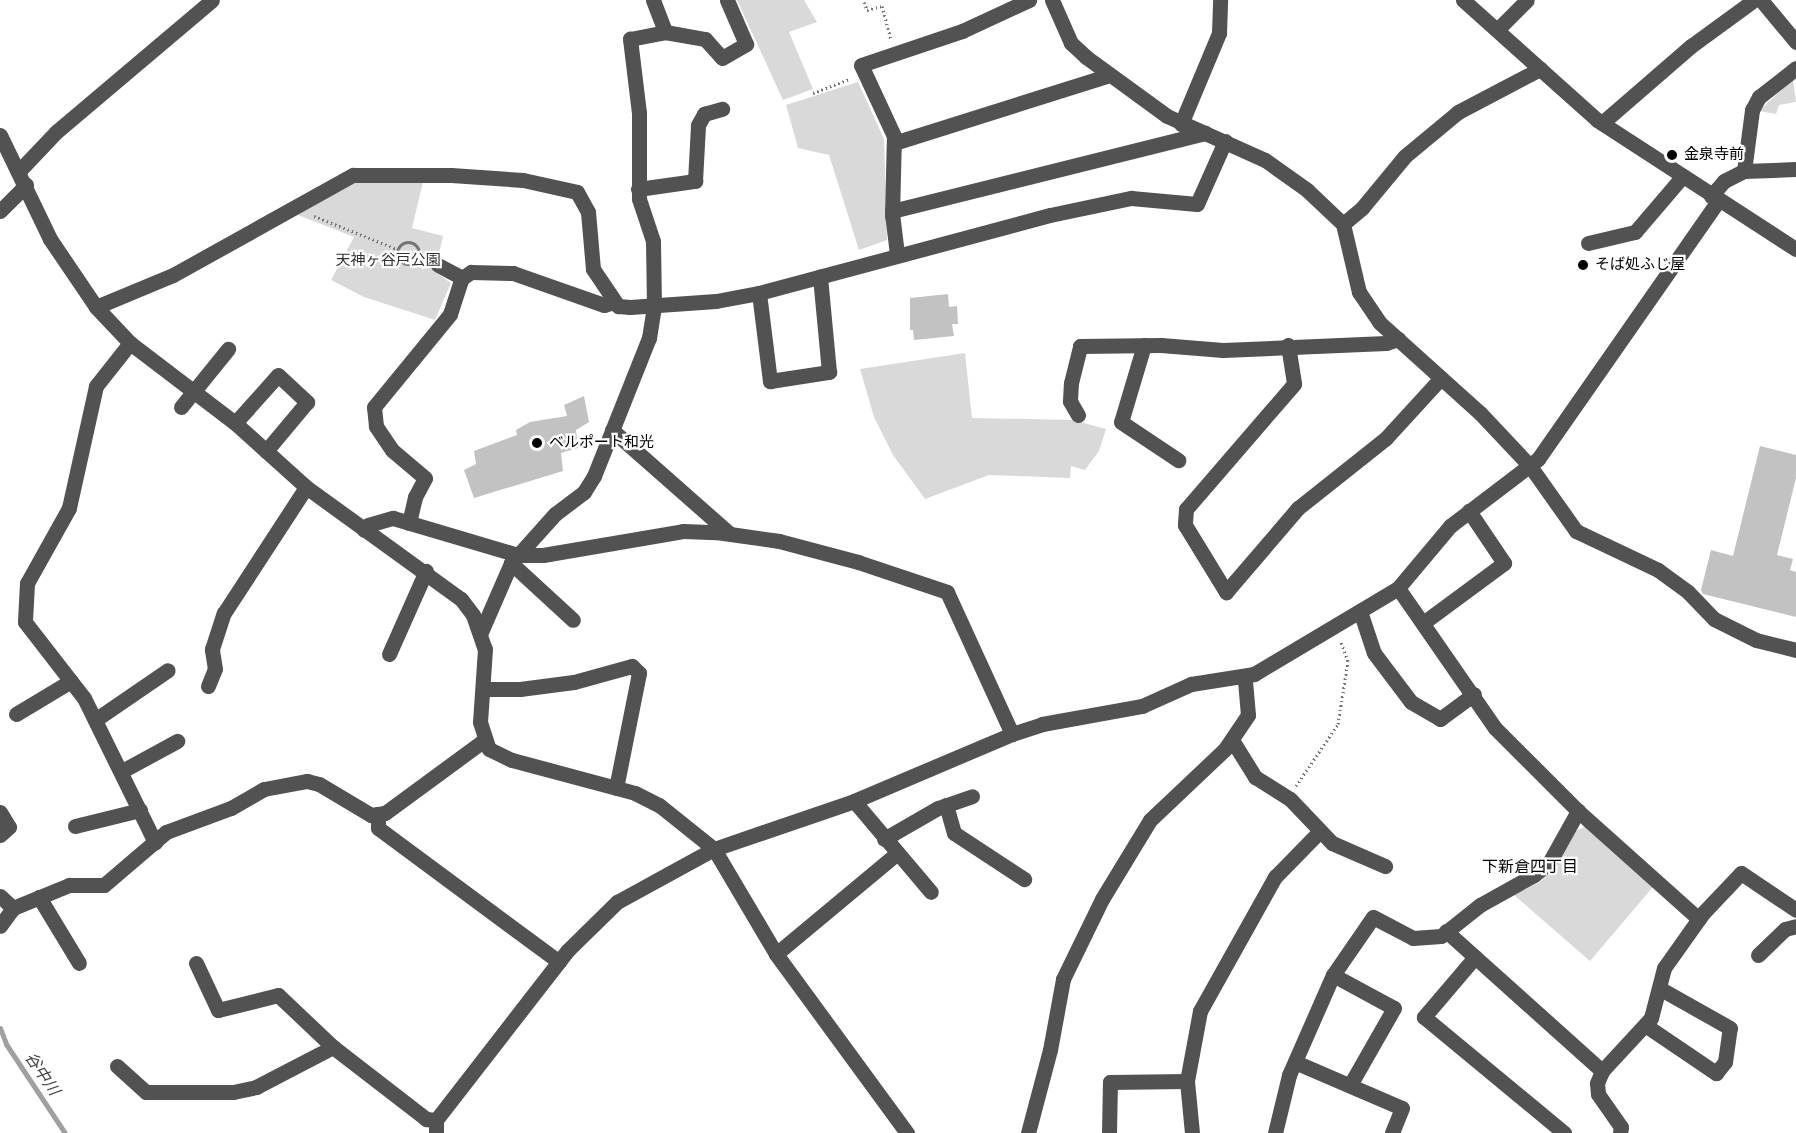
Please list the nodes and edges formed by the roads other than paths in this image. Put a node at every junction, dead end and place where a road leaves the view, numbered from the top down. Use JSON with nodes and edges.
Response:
{"nodes":[{"id":1,"x":212,"y":0,"type":"edge"},
{"id":2,"x":653,"y":0,"type":"edge"},
{"id":3,"x":727,"y":0,"type":"edge"},
{"id":4,"x":1029,"y":0,"type":"edge"},
{"id":5,"x":1052,"y":0,"type":"edge"},
{"id":6,"x":1220,"y":0,"type":"edge"},
{"id":7,"x":1463,"y":0,"type":"edge"},
{"id":8,"x":1527,"y":0,"type":"edge"},
{"id":9,"x":1754,"y":0,"type":"edge"},
{"id":10,"x":1761,"y":0,"type":"edge"},
{"id":11,"x":1497,"y":30,"type":"junction"},
{"id":12,"x":665,"y":32,"type":"junction"},
{"id":13,"x":1796,"y":42,"type":"edge"},
{"id":14,"x":1796,"y":68,"type":"edge"},
{"id":15,"x":1540,"y":69,"type":"junction"},
{"id":16,"x":1110,"y":75,"type":"junction"},
{"id":17,"x":722,"y":109,"type":"dead end"},
{"id":18,"x":1602,"y":123,"type":"junction"},
{"id":19,"x":1181,"y":124,"type":"junction"},
{"id":20,"x":1205,"y":133,"type":"junction"},
{"id":21,"x":0,"y":135,"type":"edge"},
{"id":22,"x":1225,"y":141,"type":"junction"},
{"id":23,"x":894,"y":143,"type":"junction"},
{"id":24,"x":1796,"y":169,"type":"edge"},
{"id":25,"x":1743,"y":171,"type":"junction"},
{"id":26,"x":1682,"y":177,"type":"junction"},
{"id":27,"x":23,"y":178,"type":"junction"},
{"id":28,"x":638,"y":189,"type":"junction"},
{"id":29,"x":1715,"y":199,"type":"junction"},
{"id":30,"x":0,"y":211,"type":"edge"},
{"id":31,"x":892,"y":211,"type":"junction"},
{"id":32,"x":1343,"y":224,"type":"junction"},
{"id":33,"x":1588,"y":243,"type":"dead end"},
{"id":34,"x":1796,"y":249,"type":"edge"},
{"id":35,"x":897,"y":254,"type":"junction"},
{"id":36,"x":438,"y":265,"type":"dead end"},
{"id":37,"x":820,"y":276,"type":"junction"},
{"id":38,"x":462,"y":278,"type":"junction"},
{"id":39,"x":759,"y":293,"type":"junction"},
{"id":40,"x":614,"y":302,"type":"junction"},
{"id":41,"x":654,"y":306,"type":"junction"},
{"id":42,"x":96,"y":307,"type":"junction"},
{"id":43,"x":1398,"y":339,"type":"junction"},
{"id":44,"x":130,"y":343,"type":"junction"},
{"id":45,"x":1144,"y":345,"type":"junction"},
{"id":46,"x":1288,"y":345,"type":"junction"},
{"id":47,"x":228,"y":349,"type":"dead end"},
{"id":48,"x":1441,"y":378,"type":"junction"},
{"id":49,"x":194,"y":392,"type":"junction"},
{"id":50,"x":181,"y":407,"type":"dead end"},
{"id":51,"x":1078,"y":415,"type":"dead end"},
{"id":52,"x":235,"y":423,"type":"junction"},
{"id":53,"x":612,"y":430,"type":"junction"},
{"id":54,"x":266,"y":451,"type":"junction"},
{"id":55,"x":1178,"y":460,"type":"dead end"},
{"id":56,"x":1530,"y":466,"type":"junction"},
{"id":57,"x":306,"y":487,"type":"junction"},
{"id":58,"x":1469,"y":511,"type":"junction"},
{"id":59,"x":409,"y":523,"type":"junction"},
{"id":60,"x":364,"y":530,"type":"junction"},
{"id":61,"x":729,"y":533,"type":"junction"},
{"id":62,"x":514,"y":559,"type":"junction"},
{"id":63,"x":426,"y":571,"type":"junction"},
{"id":64,"x":1398,"y":588,"type":"junction"},
{"id":65,"x":1360,"y":611,"type":"junction"},
{"id":66,"x":573,"y":620,"type":"dead end"},
{"id":67,"x":1424,"y":623,"type":"junction"},
{"id":68,"x":481,"y":632,"type":"junction"},
{"id":69,"x":1796,"y":650,"type":"edge"},
{"id":70,"x":390,"y":654,"type":"dead end"},
{"id":71,"x":168,"y":670,"type":"dead end"},
{"id":72,"x":1245,"y":677,"type":"junction"},
{"id":73,"x":71,"y":681,"type":"junction"},
{"id":74,"x":208,"y":686,"type":"dead end"},
{"id":75,"x":484,"y":689,"type":"junction"},
{"id":76,"x":1474,"y":694,"type":"junction"},
{"id":77,"x":16,"y":714,"type":"dead end"},
{"id":78,"x":95,"y":720,"type":"junction"},
{"id":79,"x":1012,"y":734,"type":"junction"},
{"id":80,"x":1232,"y":740,"type":"junction"},
{"id":81,"x":177,"y":741,"type":"dead end"},
{"id":82,"x":483,"y":741,"type":"junction"},
{"id":83,"x":122,"y":771,"type":"junction"},
{"id":84,"x":616,"y":788,"type":"junction"},
{"id":85,"x":972,"y":796,"type":"dead end"},
{"id":86,"x":854,"y":801,"type":"junction"},
{"id":87,"x":946,"y":805,"type":"junction"},
{"id":88,"x":140,"y":810,"type":"junction"},
{"id":89,"x":1578,"y":811,"type":"junction"},
{"id":90,"x":0,"y":812,"type":"edge"},
{"id":91,"x":378,"y":814,"type":"junction"},
{"id":92,"x":75,"y":826,"type":"dead end"},
{"id":93,"x":1320,"y":831,"type":"junction"},
{"id":94,"x":0,"y":835,"type":"edge"},
{"id":95,"x":884,"y":839,"type":"junction"},
{"id":96,"x":155,"y":842,"type":"junction"},
{"id":97,"x":714,"y":849,"type":"junction"},
{"id":98,"x":897,"y":854,"type":"junction"},
{"id":99,"x":1385,"y":866,"type":"dead end"},
{"id":100,"x":1024,"y":879,"type":"dead end"},
{"id":101,"x":932,"y":892,"type":"dead end"},
{"id":102,"x":0,"y":896,"type":"edge"},
{"id":103,"x":39,"y":897,"type":"junction"},
{"id":104,"x":13,"y":908,"type":"junction"},
{"id":105,"x":1796,"y":910,"type":"edge"},
{"id":106,"x":1699,"y":919,"type":"junction"},
{"id":107,"x":0,"y":926,"type":"edge"},
{"id":108,"x":1796,"y":926,"type":"edge"},
{"id":109,"x":1446,"y":931,"type":"junction"},
{"id":110,"x":776,"y":954,"type":"junction"},
{"id":111,"x":1758,"y":955,"type":"dead end"},
{"id":112,"x":1475,"y":957,"type":"junction"},
{"id":113,"x":559,"y":962,"type":"junction"},
{"id":114,"x":79,"y":963,"type":"dead end"},
{"id":115,"x":196,"y":963,"type":"dead end"},
{"id":116,"x":1333,"y":975,"type":"junction"},
{"id":117,"x":1659,"y":988,"type":"junction"},
{"id":118,"x":1645,"y":1025,"type":"junction"},
{"id":119,"x":333,"y":1047,"type":"junction"},
{"id":120,"x":1295,"y":1062,"type":"junction"},
{"id":121,"x":117,"y":1066,"type":"dead end"},
{"id":122,"x":1602,"y":1071,"type":"junction"},
{"id":123,"x":1187,"y":1081,"type":"junction"},
{"id":124,"x":1350,"y":1085,"type":"junction"},
{"id":125,"x":436,"y":1127,"type":"edge"},
{"id":126,"x":907,"y":1133,"type":"edge"},
{"id":127,"x":1028,"y":1133,"type":"edge"},
{"id":128,"x":1109,"y":1133,"type":"edge"},
{"id":129,"x":1192,"y":1133,"type":"edge"},
{"id":130,"x":1275,"y":1133,"type":"edge"},
{"id":131,"x":1392,"y":1133,"type":"edge"},
{"id":132,"x":1564,"y":1133,"type":"edge"},
{"id":133,"x":1620,"y":1133,"type":"edge"}],
"edges":[{"from":1,"to":27,"type":"street"},
{"from":2,"to":12,"type":"street"},
{"from":3,"to":12,"type":"street"},
{"from":4,"to":23,"type":"street"},
{"from":5,"to":16,"type":"street"},
{"from":6,"to":19,"type":"street"},
{"from":7,"to":11,"type":"street"},
{"from":8,"to":11,"type":"street"},
{"from":9,"to":18,"type":"street"},
{"from":10,"to":13,"type":"street"},
{"from":11,"to":15,"type":"street"},
{"from":12,"to":28,"type":"street"},
{"from":14,"to":25,"type":"street"},
{"from":15,"to":18,"type":"street"},
{"from":15,"to":32,"type":"street"},
{"from":16,"to":19,"type":"street"},
{"from":16,"to":23,"type":"street"},
{"from":17,"to":28,"type":"street"},
{"from":18,"to":26,"type":"street"},
{"from":19,"to":20,"type":"street"},
{"from":20,"to":22,"type":"street"},
{"from":20,"to":31,"type":"street"},
{"from":21,"to":27,"type":"street"},
{"from":22,"to":32,"type":"street"},
{"from":22,"to":35,"type":"street"},
{"from":23,"to":31,"type":"street"},
{"from":24,"to":25,"type":"street"},
{"from":25,"to":29,"type":"street"},
{"from":26,"to":29,"type":"street"},
{"from":26,"to":33,"type":"street"},
{"from":27,"to":30,"type":"street"},
{"from":27,"to":42,"type":"street"},
{"from":28,"to":41,"type":"street"},
{"from":29,"to":34,"type":"street"},
{"from":29,"to":56,"type":"street"},
{"from":31,"to":35,"type":"street"},
{"from":32,"to":43,"type":"street"},
{"from":35,"to":37,"type":"street"},
{"from":36,"to":38,"type":"street"},
{"from":37,"to":39,"type":"street"},
{"from":37,"to":39,"type":"street"},
{"from":38,"to":40,"type":"street"},
{"from":38,"to":59,"type":"street"},
{"from":39,"to":41,"type":"street"},
{"from":40,"to":41,"type":"street"},
{"from":40,"to":42,"type":"street"},
{"from":41,"to":53,"type":"street"},
{"from":42,"to":44,"type":"street"},
{"from":43,"to":46,"type":"street"},
{"from":43,"to":48,"type":"street"},
{"from":44,"to":49,"type":"street"},
{"from":44,"to":73,"type":"street"},
{"from":45,"to":46,"type":"street"},
{"from":45,"to":51,"type":"street"},
{"from":45,"to":55,"type":"street"},
{"from":46,"to":48,"type":"street"},
{"from":47,"to":49,"type":"street"},
{"from":48,"to":56,"type":"street"},
{"from":49,"to":50,"type":"street"},
{"from":49,"to":52,"type":"street"},
{"from":52,"to":54,"type":"street"},
{"from":52,"to":54,"type":"street"},
{"from":53,"to":61,"type":"street"},
{"from":53,"to":62,"type":"street"},
{"from":54,"to":57,"type":"street"},
{"from":56,"to":58,"type":"street"},
{"from":56,"to":69,"type":"street"},
{"from":57,"to":60,"type":"street"},
{"from":57,"to":74,"type":"street"},
{"from":58,"to":64,"type":"street"},
{"from":58,"to":67,"type":"street"},
{"from":59,"to":60,"type":"street"},
{"from":59,"to":62,"type":"street"},
{"from":60,"to":63,"type":"street"},
{"from":61,"to":62,"type":"street"},
{"from":61,"to":79,"type":"street"},
{"from":62,"to":66,"type":"street"},
{"from":62,"to":68,"type":"street"},
{"from":63,"to":68,"type":"street"},
{"from":63,"to":70,"type":"street"},
{"from":64,"to":65,"type":"street"},
{"from":64,"to":67,"type":"street"},
{"from":65,"to":72,"type":"street"},
{"from":65,"to":76,"type":"street"},
{"from":67,"to":76,"type":"street"},
{"from":68,"to":75,"type":"street"},
{"from":71,"to":78,"type":"street"},
{"from":72,"to":79,"type":"street"},
{"from":72,"to":80,"type":"street"},
{"from":73,"to":77,"type":"street"},
{"from":73,"to":78,"type":"street"},
{"from":75,"to":82,"type":"street"},
{"from":75,"to":84,"type":"street"},
{"from":76,"to":89,"type":"street"},
{"from":78,"to":83,"type":"street"},
{"from":79,"to":86,"type":"street"},
{"from":80,"to":93,"type":"street"},
{"from":80,"to":127,"type":"street"},
{"from":81,"to":83,"type":"street"},
{"from":82,"to":84,"type":"street"},
{"from":82,"to":91,"type":"street"},
{"from":83,"to":88,"type":"street"},
{"from":84,"to":97,"type":"street"},
{"from":85,"to":87,"type":"street"},
{"from":86,"to":95,"type":"street"},
{"from":86,"to":97,"type":"street"},
{"from":87,"to":95,"type":"street"},
{"from":87,"to":100,"type":"street"},
{"from":88,"to":92,"type":"street"},
{"from":88,"to":96,"type":"street"},
{"from":89,"to":106,"type":"street"},
{"from":89,"to":109,"type":"street"},
{"from":90,"to":94,"type":"street"},
{"from":91,"to":96,"type":"street"},
{"from":91,"to":113,"type":"street"},
{"from":93,"to":99,"type":"street"},
{"from":93,"to":123,"type":"street"},
{"from":95,"to":98,"type":"street"},
{"from":96,"to":103,"type":"street"},
{"from":97,"to":110,"type":"street"},
{"from":97,"to":113,"type":"street"},
{"from":98,"to":101,"type":"street"},
{"from":98,"to":110,"type":"street"},
{"from":102,"to":104,"type":"street"},
{"from":103,"to":104,"type":"street"},
{"from":103,"to":114,"type":"street"},
{"from":104,"to":107,"type":"street"},
{"from":105,"to":106,"type":"street"},
{"from":106,"to":117,"type":"street"},
{"from":108,"to":111,"type":"street"},
{"from":109,"to":112,"type":"street"},
{"from":109,"to":116,"type":"street"},
{"from":110,"to":126,"type":"street"},
{"from":112,"to":122,"type":"street"},
{"from":112,"to":132,"type":"street"},
{"from":113,"to":125,"type":"street"},
{"from":115,"to":119,"type":"street"},
{"from":116,"to":120,"type":"street"},
{"from":116,"to":124,"type":"street"},
{"from":117,"to":118,"type":"street"},
{"from":117,"to":118,"type":"street"},
{"from":118,"to":122,"type":"street"},
{"from":119,"to":121,"type":"street"},
{"from":119,"to":125,"type":"street"},
{"from":120,"to":124,"type":"street"},
{"from":120,"to":130,"type":"street"},
{"from":122,"to":133,"type":"street"},
{"from":123,"to":128,"type":"street"},
{"from":123,"to":129,"type":"street"},
{"from":124,"to":131,"type":"street"}]}
